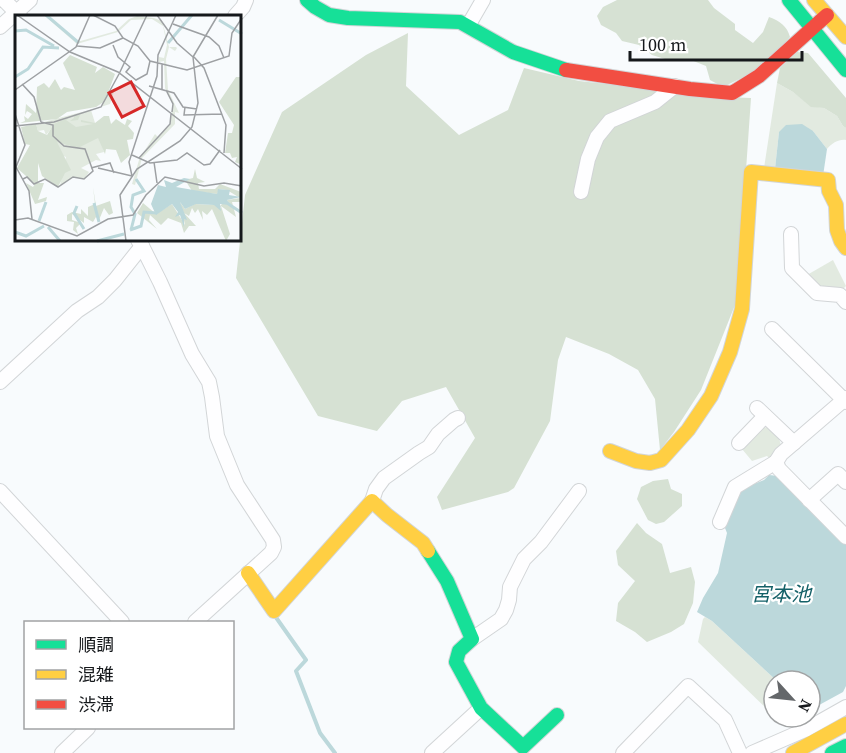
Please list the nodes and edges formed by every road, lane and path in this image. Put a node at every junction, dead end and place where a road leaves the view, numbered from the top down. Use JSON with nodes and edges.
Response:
{"nodes":[{"id":1,"x":4,"y":0,"type":"edge"},
{"id":2,"x":30,"y":0,"type":"edge"},
{"id":3,"x":246,"y":0,"type":"edge"},
{"id":4,"x":307,"y":0,"type":"edge"},
{"id":5,"x":483,"y":0,"type":"edge"},
{"id":6,"x":789,"y":0,"type":"edge"},
{"id":7,"x":814,"y":0,"type":"edge"},
{"id":8,"x":18,"y":15,"type":"edge"},
{"id":9,"x":236,"y":15,"type":"edge"},
{"id":10,"x":827,"y":15,"type":"junction"},
{"id":11,"x":15,"y":17,"type":"edge"},
{"id":12,"x":468,"y":26,"type":"junction"},
{"id":13,"x":0,"y":27,"type":"edge"},
{"id":14,"x":812,"y":28,"type":"junction"},
{"id":15,"x":846,"y":37,"type":"edge"},
{"id":16,"x":846,"y":70,"type":"edge"},
{"id":17,"x":675,"y":86,"type":"junction"},
{"id":18,"x":581,"y":192,"type":"dead end"},
{"id":19,"x":791,"y":234,"type":"dead end"},
{"id":20,"x":140,"y":243,"type":"edge"},
{"id":21,"x":846,"y":248,"type":"edge"},
{"id":22,"x":846,"y":302,"type":"edge"},
{"id":23,"x":772,"y":329,"type":"dead end"},
{"id":24,"x":0,"y":382,"type":"edge"},
{"id":25,"x":845,"y":400,"type":"edge"},
{"id":26,"x":458,"y":418,"type":"dead end"},
{"id":27,"x":739,"y":443,"type":"dead end"},
{"id":28,"x":794,"y":443,"type":"junction"},
{"id":29,"x":610,"y":451,"type":"dead end"},
{"id":30,"x":776,"y":462,"type":"junction"},
{"id":31,"x":846,"y":482,"type":"edge"},
{"id":32,"x":0,"y":491,"type":"edge"},
{"id":33,"x":579,"y":491,"type":"dead end"},
{"id":34,"x":808,"y":500,"type":"junction"},
{"id":35,"x":372,"y":501,"type":"junction"},
{"id":36,"x":720,"y":522,"type":"dead end"},
{"id":37,"x":846,"y":537,"type":"edge"},
{"id":38,"x":248,"y":573,"type":"junction"},
{"id":39,"x":121,"y":621,"type":"edge"},
{"id":40,"x":196,"y":621,"type":"edge"},
{"id":41,"x":472,"y":639,"type":"junction"},
{"id":42,"x":846,"y":707,"type":"edge"},
{"id":43,"x":481,"y":708,"type":"junction"},
{"id":44,"x":557,"y":715,"type":"dead end"},
{"id":45,"x":846,"y":724,"type":"edge"},
{"id":46,"x":87,"y":729,"type":"edge"},
{"id":47,"x":846,"y":746,"type":"edge"},
{"id":48,"x":62,"y":753,"type":"edge"},
{"id":49,"x":432,"y":753,"type":"edge"},
{"id":50,"x":622,"y":753,"type":"edge"},
{"id":51,"x":740,"y":753,"type":"edge"},
{"id":52,"x":752,"y":753,"type":"edge"},
{"id":53,"x":793,"y":753,"type":"edge"},
{"id":54,"x":832,"y":753,"type":"edge"}],
"edges":[{"from":1,"to":8,"type":"street"},
{"from":2,"to":8,"type":"street"},
{"from":3,"to":9,"type":"street"},
{"from":4,"to":12,"type":"main road"},
{"from":5,"to":12,"type":"street"},
{"from":6,"to":14,"type":"main road"},
{"from":7,"to":10,"type":"main road"},
{"from":10,"to":14,"type":"main road"},
{"from":10,"to":15,"type":"main road"},
{"from":11,"to":13,"type":"street"},
{"from":12,"to":17,"type":"main road"},
{"from":14,"to":16,"type":"main road"},
{"from":14,"to":17,"type":"main road"},
{"from":17,"to":18,"type":"street"},
{"from":19,"to":22,"type":"street"},
{"from":20,"to":24,"type":"street"},
{"from":20,"to":38,"type":"street"},
{"from":21,"to":29,"type":"main road"},
{"from":23,"to":25,"type":"street"},
{"from":25,"to":28,"type":"street"},
{"from":26,"to":35,"type":"street"},
{"from":27,"to":28,"type":"street"},
{"from":28,"to":30,"type":"street"},
{"from":30,"to":34,"type":"street"},
{"from":30,"to":36,"type":"street"},
{"from":31,"to":34,"type":"street"},
{"from":32,"to":39,"type":"street"},
{"from":33,"to":41,"type":"street"},
{"from":34,"to":37,"type":"street"},
{"from":35,"to":38,"type":"main road"},
{"from":35,"to":41,"type":"main road"},
{"from":38,"to":40,"type":"street"},
{"from":41,"to":43,"type":"main road"},
{"from":42,"to":52,"type":"street"},
{"from":43,"to":44,"type":"main road"},
{"from":43,"to":49,"type":"street"},
{"from":45,"to":53,"type":"main road"},
{"from":46,"to":48,"type":"street"},
{"from":47,"to":54,"type":"main road"},
{"from":50,"to":51,"type":"street"}]}
